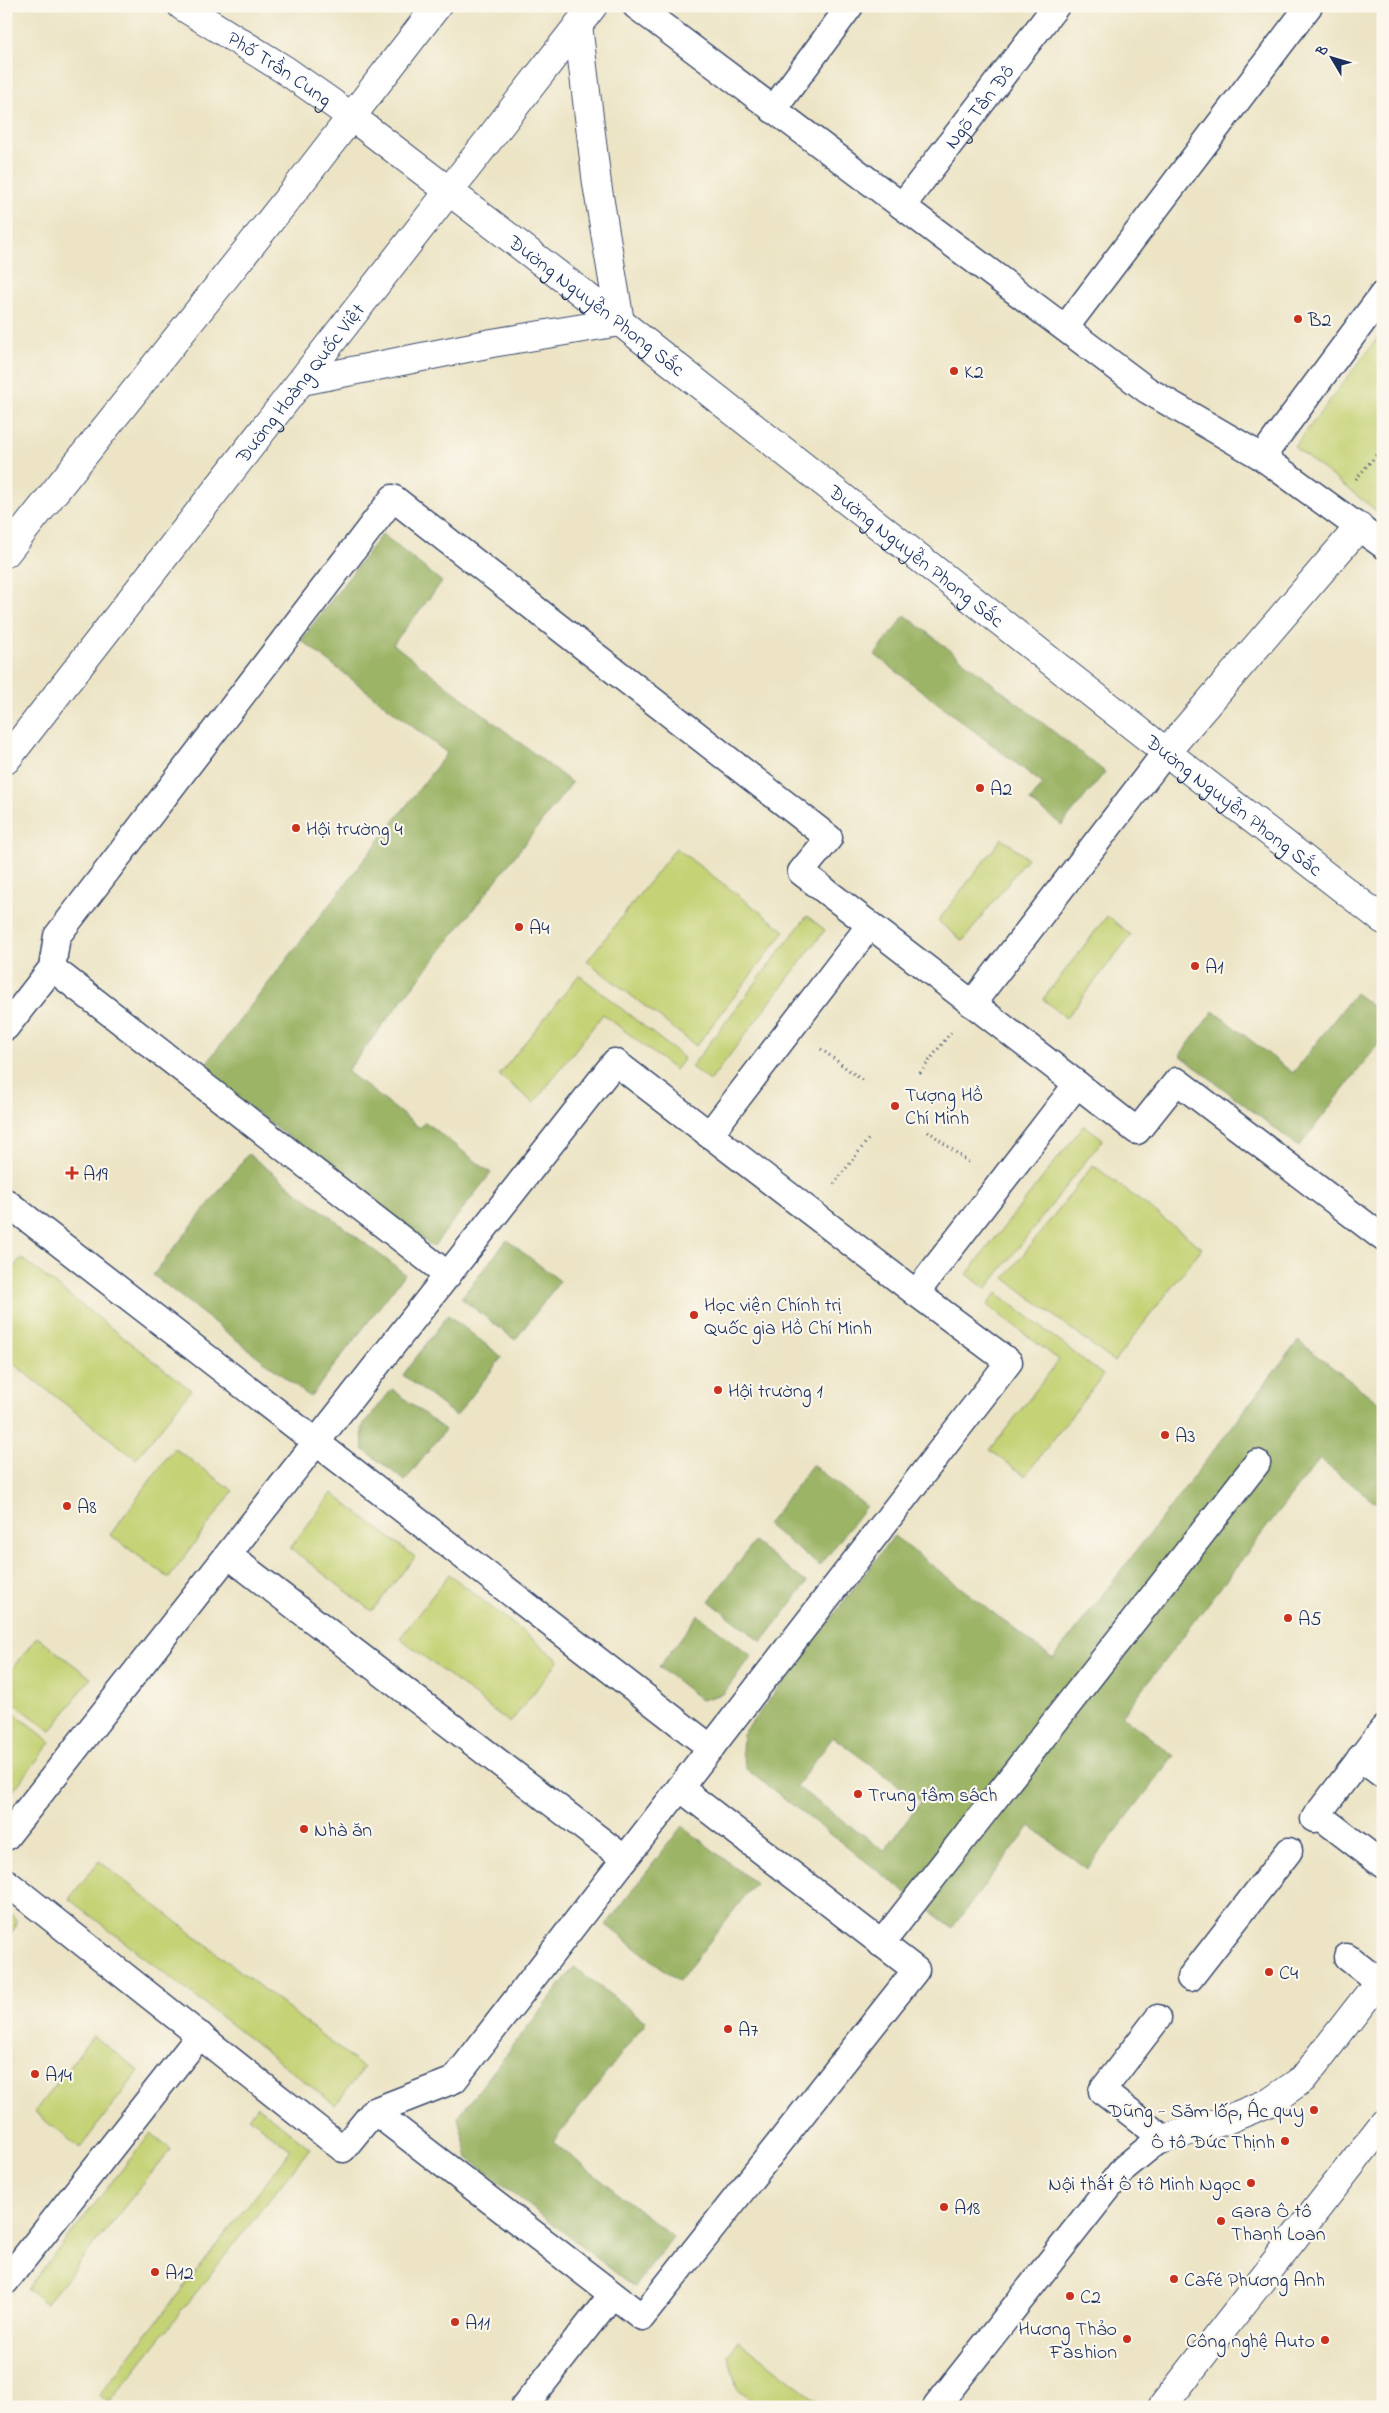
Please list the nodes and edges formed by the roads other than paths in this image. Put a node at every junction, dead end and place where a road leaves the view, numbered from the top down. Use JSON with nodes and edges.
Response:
{"nodes":[{"id":1,"x":182,"y":6,"type":"edge"},
{"id":2,"x":436,"y":6,"type":"edge"},
{"id":3,"x":636,"y":6,"type":"edge"},
{"id":4,"x":850,"y":6,"type":"edge"},
{"id":5,"x":1056,"y":6,"type":"edge"},
{"id":6,"x":1308,"y":6,"type":"edge"},
{"id":7,"x":586,"y":16,"type":"edge"},
{"id":8,"x":773,"y":110,"type":"junction"},
{"id":9,"x":352,"y":117,"type":"junction"},
{"id":10,"x":449,"y":193,"type":"junction"},
{"id":11,"x":902,"y":206,"type":"junction"},
{"id":12,"x":1383,"y":294,"type":"edge"},
{"id":13,"x":620,"y":322,"type":"junction"},
{"id":14,"x":1065,"y":328,"type":"junction"},
{"id":15,"x":302,"y":381,"type":"junction"},
{"id":16,"x":1262,"y":457,"type":"junction"},
{"id":17,"x":1359,"y":528,"type":"junction"},
{"id":18,"x":1383,"y":545,"type":"edge"},
{"id":19,"x":6,"y":554,"type":"edge"},
{"id":20,"x":1166,"y":752,"type":"junction"},
{"id":21,"x":6,"y":760,"type":"edge"},
{"id":22,"x":1383,"y":920,"type":"edge"},
{"id":23,"x":870,"y":925,"type":"junction"},
{"id":24,"x":52,"y":968,"type":"junction"},
{"id":25,"x":972,"y":1004,"type":"junction"},
{"id":26,"x":6,"y":1027,"type":"edge"},
{"id":27,"x":1076,"y":1084,"type":"junction"},
{"id":28,"x":709,"y":1134,"type":"junction"},
{"id":29,"x":6,"y":1202,"type":"edge"},
{"id":30,"x":1383,"y":1238,"type":"edge"},
{"id":31,"x":448,"y":1275,"type":"junction"},
{"id":32,"x":916,"y":1293,"type":"junction"},
{"id":33,"x":316,"y":1442,"type":"junction"},
{"id":34,"x":1258,"y":1463,"type":"dead end"},
{"id":35,"x":228,"y":1555,"type":"junction"},
{"id":36,"x":1383,"y":1729,"type":"edge"},
{"id":37,"x":711,"y":1748,"type":"junction"},
{"id":38,"x":1360,"y":1758,"type":"junction"},
{"id":39,"x":1383,"y":1775,"type":"edge"},
{"id":40,"x":680,"y":1788,"type":"junction"},
{"id":41,"x":6,"y":1837,"type":"edge"},
{"id":42,"x":1289,"y":1851,"type":"dead end"},
{"id":43,"x":626,"y":1859,"type":"junction"},
{"id":44,"x":1383,"y":1865,"type":"edge"},
{"id":45,"x":6,"y":1882,"type":"edge"},
{"id":46,"x":881,"y":1944,"type":"junction"},
{"id":47,"x":1347,"y":1957,"type":"dead end"},
{"id":48,"x":1190,"y":1978,"type":"dead end"},
{"id":49,"x":1381,"y":1979,"type":"edge"},
{"id":50,"x":1158,"y":2018,"type":"dead end"},
{"id":51,"x":200,"y":2035,"type":"junction"},
{"id":52,"x":374,"y":2112,"type":"junction"},
{"id":53,"x":1383,"y":2124,"type":"edge"},
{"id":54,"x":1164,"y":2139,"type":"junction"},
{"id":55,"x":6,"y":2281,"type":"edge"},
{"id":56,"x":612,"y":2295,"type":"junction"},
{"id":57,"x":524,"y":2407,"type":"edge"},
{"id":58,"x":936,"y":2407,"type":"edge"},
{"id":59,"x":1162,"y":2407,"type":"edge"}],
"edges":[{"from":1,"to":9,"type":"main road","name":"Phố Trần Cung"},
{"from":2,"to":9,"type":"main road"},
{"from":3,"to":8,"type":"lane"},
{"from":4,"to":8,"type":"lane"},
{"from":5,"to":11,"type":"lane","name":"Ngõ Tân Đô"},
{"from":6,"to":14,"type":"lane"},
{"from":7,"to":10,"type":"main road","name":"Đường Hoàng Quốc Việt"},
{"from":7,"to":13,"type":"main road"},
{"from":8,"to":11,"type":"lane"},
{"from":9,"to":10,"type":"main road","name":"Phố Trần Cung"},
{"from":9,"to":19,"type":"main road"},
{"from":10,"to":13,"type":"main road","name":"Đường Nguyễn Phong Sắc"},
{"from":10,"to":15,"type":"main road","name":"Đường Hoàng Quốc Việt"},
{"from":11,"to":14,"type":"lane"},
{"from":12,"to":16,"type":"lane"},
{"from":13,"to":15,"type":"main road"},
{"from":13,"to":20,"type":"main road","name":"Đường Nguyễn Phong Sắc"},
{"from":14,"to":16,"type":"lane"},
{"from":15,"to":21,"type":"main road","name":"Đường Hoàng Quốc Việt"},
{"from":16,"to":17,"type":"lane"},
{"from":17,"to":18,"type":"lane"},
{"from":17,"to":20,"type":"main road"},
{"from":20,"to":22,"type":"main road","name":"Đường Nguyễn Phong Sắc"},
{"from":20,"to":25,"type":"lane"},
{"from":23,"to":24,"type":"lane"},
{"from":23,"to":25,"type":"lane"},
{"from":23,"to":28,"type":"lane"},
{"from":24,"to":26,"type":"lane"},
{"from":24,"to":31,"type":"lane"},
{"from":25,"to":27,"type":"lane"},
{"from":27,"to":30,"type":"lane"},
{"from":27,"to":32,"type":"lane"},
{"from":28,"to":31,"type":"lane"},
{"from":28,"to":32,"type":"lane"},
{"from":29,"to":33,"type":"lane"},
{"from":31,"to":33,"type":"lane"},
{"from":32,"to":37,"type":"lane"},
{"from":33,"to":35,"type":"lane"},
{"from":33,"to":37,"type":"lane"},
{"from":34,"to":46,"type":"lane"},
{"from":35,"to":41,"type":"lane"},
{"from":35,"to":43,"type":"lane"},
{"from":36,"to":38,"type":"lane"},
{"from":37,"to":40,"type":"lane"},
{"from":38,"to":39,"type":"lane"},
{"from":38,"to":44,"type":"lane"},
{"from":40,"to":43,"type":"lane"},
{"from":40,"to":46,"type":"lane"},
{"from":42,"to":48,"type":"lane"},
{"from":43,"to":52,"type":"lane"},
{"from":45,"to":51,"type":"lane"},
{"from":46,"to":56,"type":"lane"},
{"from":47,"to":49,"type":"lane"},
{"from":49,"to":54,"type":"main road"},
{"from":50,"to":54,"type":"lane"},
{"from":51,"to":52,"type":"lane"},
{"from":51,"to":55,"type":"lane"},
{"from":52,"to":56,"type":"lane"},
{"from":53,"to":59,"type":"main road"},
{"from":54,"to":58,"type":"lane"},
{"from":56,"to":57,"type":"lane"}]}
